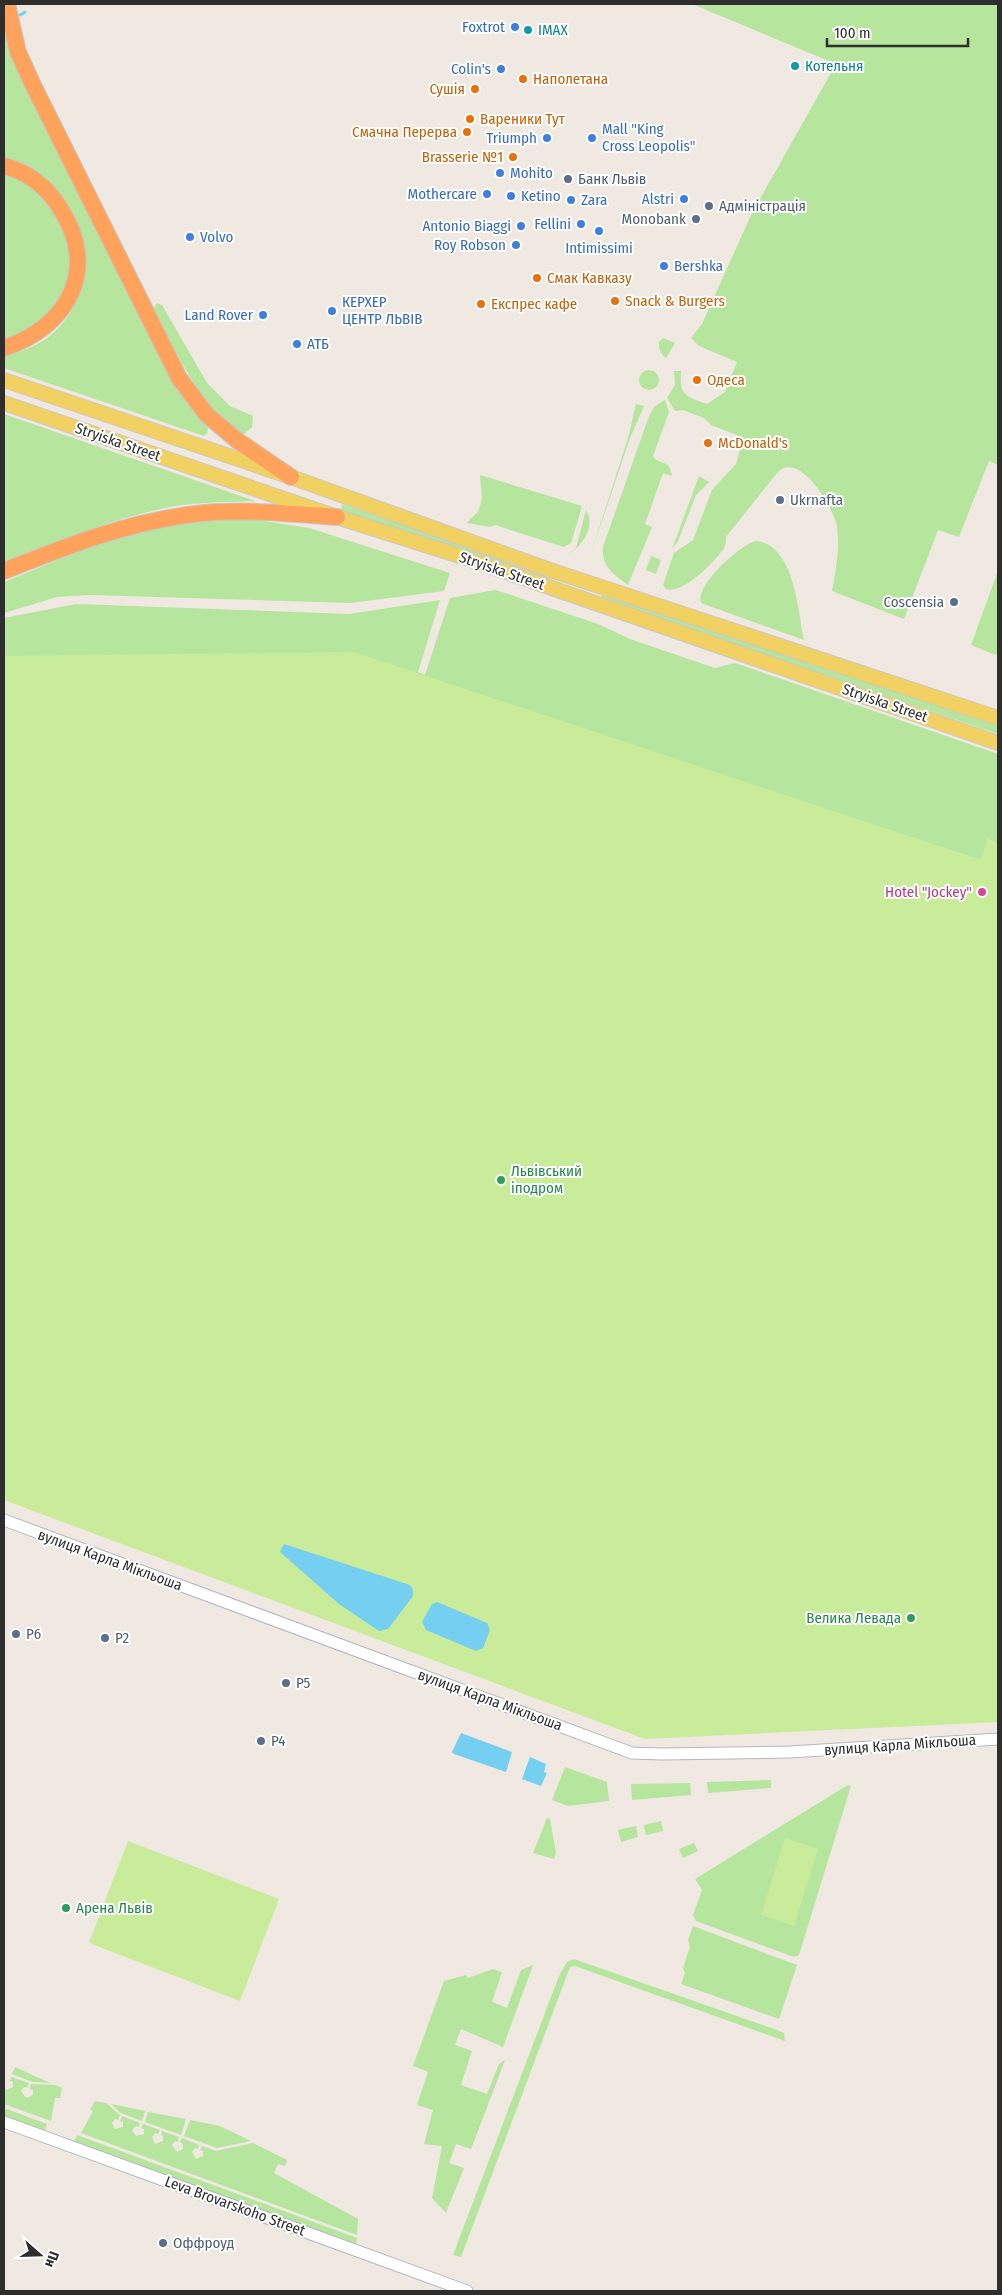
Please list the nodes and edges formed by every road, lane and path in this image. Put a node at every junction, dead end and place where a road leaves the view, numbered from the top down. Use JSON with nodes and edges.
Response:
{"nodes":[{"id":1,"x":7,"y":4,"type":"edge"},
{"id":2,"x":4,"y":166,"type":"edge"},
{"id":3,"x":4,"y":348,"type":"edge"},
{"id":4,"x":4,"y":380,"type":"edge"},
{"id":5,"x":4,"y":404,"type":"edge"},
{"id":6,"x":291,"y":476,"type":"junction"},
{"id":7,"x":337,"y":517,"type":"junction"},
{"id":8,"x":4,"y":571,"type":"edge"},
{"id":9,"x":582,"y":580,"type":"junction"},
{"id":10,"x":576,"y":597,"type":"junction"},
{"id":11,"x":998,"y":718,"type":"edge"},
{"id":12,"x":998,"y":742,"type":"edge"},
{"id":13,"x":4,"y":1520,"type":"edge"},
{"id":14,"x":998,"y":1739,"type":"edge"},
{"id":15,"x":4,"y":2122,"type":"edge"},
{"id":16,"x":467,"y":2291,"type":"edge"}],
"edges":[{"from":1,"to":6,"type":"highway"},
{"from":2,"to":3,"type":"highway"},
{"from":4,"to":6,"type":"main road","name":"Stryiska Street"},
{"from":5,"to":7,"type":"main road","name":"Stryiska Street"},
{"from":6,"to":9,"type":"main road","name":"Stryiska Street"},
{"from":7,"to":8,"type":"highway"},
{"from":7,"to":10,"type":"main road","name":"Stryiska Street"},
{"from":9,"to":10,"type":"main road"},
{"from":9,"to":11,"type":"main road","name":"Stryiska Street"},
{"from":10,"to":12,"type":"main road","name":"Stryiska Street"},
{"from":13,"to":14,"type":"street","name":"вулиця Карла Мікльоша"},
{"from":15,"to":16,"type":"street","name":"Leva Brovarskoho Street"}]}
